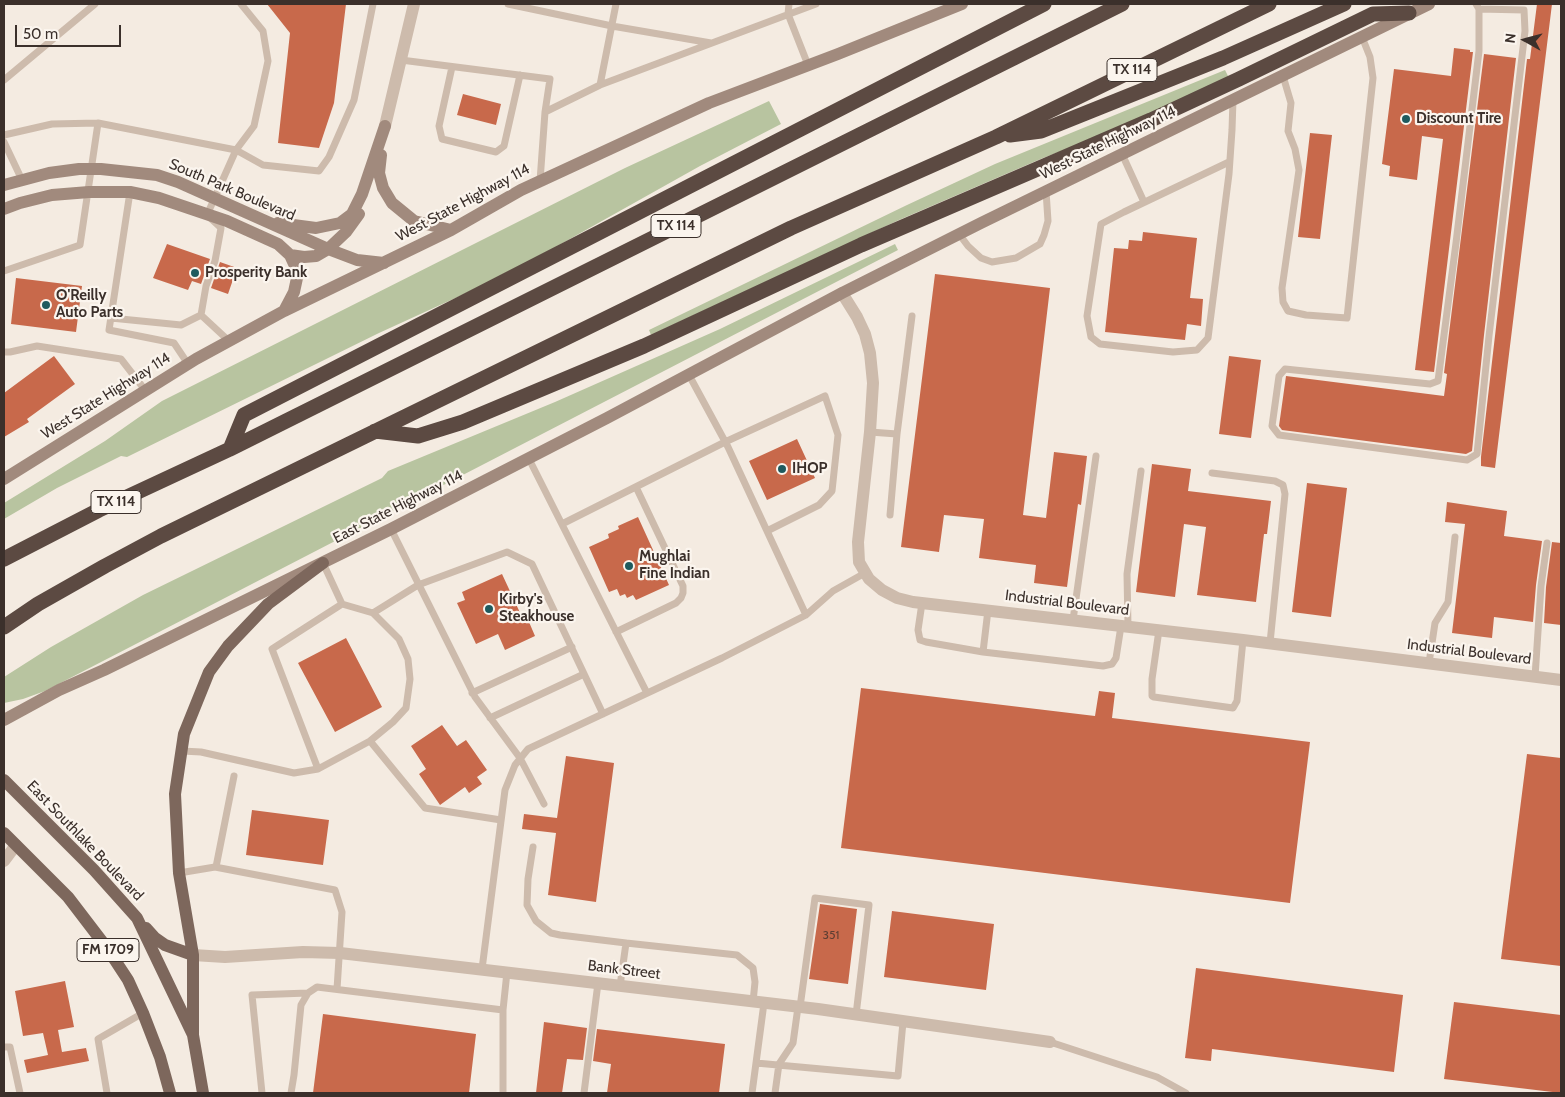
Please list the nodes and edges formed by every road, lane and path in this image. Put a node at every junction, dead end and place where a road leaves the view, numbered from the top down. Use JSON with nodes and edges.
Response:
{"nodes":[{"id":1,"x":95,"y":4,"type":"edge"},
{"id":2,"x":241,"y":4,"type":"edge"},
{"id":3,"x":373,"y":4,"type":"edge"},
{"id":4,"x":414,"y":4,"type":"edge"},
{"id":5,"x":508,"y":4,"type":"edge"},
{"id":6,"x":616,"y":4,"type":"edge"},
{"id":7,"x":789,"y":4,"type":"edge"},
{"id":8,"x":816,"y":4,"type":"edge"},
{"id":9,"x":962,"y":4,"type":"edge"},
{"id":10,"x":1044,"y":4,"type":"edge"},
{"id":11,"x":1122,"y":4,"type":"edge"},
{"id":12,"x":1269,"y":4,"type":"edge"},
{"id":13,"x":1344,"y":4,"type":"edge"},
{"id":14,"x":1429,"y":4,"type":"edge"},
{"id":15,"x":1478,"y":6,"type":"edge"},
{"id":16,"x":1409,"y":13,"type":"junction"},
{"id":17,"x":788,"y":14,"type":"junction"},
{"id":18,"x":612,"y":26,"type":"junction"},
{"id":19,"x":1362,"y":37,"type":"junction"},
{"id":20,"x":711,"y":43,"type":"junction"},
{"id":21,"x":401,"y":60,"type":"junction"},
{"id":22,"x":808,"y":64,"type":"junction"},
{"id":23,"x":452,"y":67,"type":"junction"},
{"id":24,"x":520,"y":75,"type":"junction"},
{"id":25,"x":1283,"y":76,"type":"junction"},
{"id":26,"x":4,"y":80,"type":"edge"},
{"id":27,"x":600,"y":85,"type":"junction"},
{"id":28,"x":1233,"y":100,"type":"junction"},
{"id":29,"x":545,"y":112,"type":"junction"},
{"id":30,"x":98,"y":122,"type":"junction"},
{"id":31,"x":385,"y":126,"type":"junction"},
{"id":32,"x":4,"y":136,"type":"edge"},
{"id":33,"x":996,"y":137,"type":"junction"},
{"id":34,"x":4,"y":142,"type":"edge"},
{"id":35,"x":236,"y":150,"type":"junction"},
{"id":36,"x":1122,"y":154,"type":"junction"},
{"id":37,"x":1229,"y":162,"type":"junction"},
{"id":38,"x":90,"y":169,"type":"junction"},
{"id":39,"x":133,"y":172,"type":"junction"},
{"id":40,"x":22,"y":180,"type":"junction"},
{"id":41,"x":540,"y":181,"type":"junction"},
{"id":42,"x":4,"y":184,"type":"edge"},
{"id":43,"x":1046,"y":191,"type":"junction"},
{"id":44,"x":89,"y":192,"type":"junction"},
{"id":45,"x":130,"y":192,"type":"junction"},
{"id":46,"x":214,"y":198,"type":"junction"},
{"id":47,"x":27,"y":201,"type":"junction"},
{"id":48,"x":1144,"y":202,"type":"junction"},
{"id":49,"x":4,"y":209,"type":"edge"},
{"id":50,"x":208,"y":214,"type":"junction"},
{"id":51,"x":266,"y":222,"type":"junction"},
{"id":52,"x":451,"y":230,"type":"junction"},
{"id":53,"x":959,"y":234,"type":"junction"},
{"id":54,"x":328,"y":249,"type":"junction"},
{"id":55,"x":290,"y":255,"type":"junction"},
{"id":56,"x":384,"y":263,"type":"junction"},
{"id":57,"x":4,"y":271,"type":"edge"},
{"id":58,"x":842,"y":294,"type":"junction"},
{"id":59,"x":284,"y":311,"type":"junction"},
{"id":60,"x":803,"y":314,"type":"joint"},
{"id":61,"x":201,"y":315,"type":"junction"},
{"id":62,"x":912,"y":316,"type":"dead end"},
{"id":63,"x":111,"y":318,"type":"junction"},
{"id":64,"x":229,"y":341,"type":"junction"},
{"id":65,"x":4,"y":352,"type":"edge"},
{"id":66,"x":188,"y":364,"type":"junction"},
{"id":67,"x":689,"y":375,"type":"junction"},
{"id":68,"x":145,"y":390,"type":"junction"},
{"id":69,"x":375,"y":431,"type":"junction"},
{"id":70,"x":870,"y":432,"type":"junction"},
{"id":71,"x":897,"y":434,"type":"junction"},
{"id":72,"x":725,"y":442,"type":"junction"},
{"id":73,"x":230,"y":449,"type":"junction"},
{"id":74,"x":1096,"y":456,"type":"dead end"},
{"id":75,"x":529,"y":459,"type":"junction"},
{"id":76,"x":1141,"y":471,"type":"dead end"},
{"id":77,"x":1212,"y":473,"type":"dead end"},
{"id":78,"x":4,"y":480,"type":"edge"},
{"id":79,"x":636,"y":487,"type":"junction"},
{"id":80,"x":890,"y":515,"type":"dead end"},
{"id":81,"x":562,"y":524,"type":"junction"},
{"id":82,"x":391,"y":529,"type":"junction"},
{"id":83,"x":767,"y":531,"type":"junction"},
{"id":84,"x":1455,"y":537,"type":"dead end"},
{"id":85,"x":1547,"y":543,"type":"dead end"},
{"id":86,"x":4,"y":559,"type":"edge"},
{"id":87,"x":323,"y":563,"type":"junction"},
{"id":88,"x":866,"y":573,"type":"junction"},
{"id":89,"x":418,"y":584,"type":"junction"},
{"id":90,"x":922,"y":603,"type":"junction"},
{"id":91,"x":342,"y":604,"type":"junction"},
{"id":92,"x":988,"y":610,"type":"junction"},
{"id":93,"x":373,"y":613,"type":"junction"},
{"id":94,"x":806,"y":615,"type":"junction"},
{"id":95,"x":1073,"y":620,"type":"junction"},
{"id":96,"x":1124,"y":626,"type":"junction"},
{"id":97,"x":4,"y":627,"type":"edge"},
{"id":98,"x":1159,"y":630,"type":"junction"},
{"id":99,"x":616,"y":632,"type":"junction"},
{"id":100,"x":1243,"y":640,"type":"junction"},
{"id":101,"x":1270,"y":643,"type":"junction"},
{"id":102,"x":572,"y":647,"type":"junction"},
{"id":103,"x":983,"y":652,"type":"junction"},
{"id":104,"x":1429,"y":663,"type":"junction"},
{"id":105,"x":584,"y":674,"type":"junction"},
{"id":106,"x":1535,"y":676,"type":"junction"},
{"id":107,"x":1561,"y":680,"type":"edge"},
{"id":108,"x":472,"y":693,"type":"junction"},
{"id":109,"x":646,"y":693,"type":"junction"},
{"id":110,"x":4,"y":710,"type":"edge"},
{"id":111,"x":18,"y":712,"type":"junction"},
{"id":112,"x":603,"y":714,"type":"junction"},
{"id":113,"x":490,"y":718,"type":"junction"},
{"id":114,"x":4,"y":720,"type":"edge"},
{"id":115,"x":370,"y":741,"type":"junction"},
{"id":116,"x":182,"y":750,"type":"junction"},
{"id":117,"x":520,"y":758,"type":"junction"},
{"id":118,"x":318,"y":769,"type":"junction"},
{"id":119,"x":234,"y":776,"type":"dead end"},
{"id":120,"x":4,"y":780,"type":"edge"},
{"id":121,"x":544,"y":804,"type":"dead end"},
{"id":122,"x":501,"y":820,"type":"junction"},
{"id":123,"x":4,"y":833,"type":"edge"},
{"id":124,"x":16,"y":845,"type":"junction"},
{"id":125,"x":533,"y":847,"type":"dead end"},
{"id":126,"x":4,"y":861,"type":"edge"},
{"id":127,"x":216,"y":867,"type":"junction"},
{"id":128,"x":179,"y":873,"type":"junction"},
{"id":129,"x":136,"y":918,"type":"junction"},
{"id":130,"x":626,"y":943,"type":"junction"},
{"id":131,"x":340,"y":953,"type":"junction"},
{"id":132,"x":193,"y":956,"type":"junction"},
{"id":133,"x":482,"y":969,"type":"junction"},
{"id":134,"x":507,"y":972,"type":"junction"},
{"id":135,"x":598,"y":983,"type":"junction"},
{"id":136,"x":620,"y":986,"type":"junction"},
{"id":137,"x":336,"y":990,"type":"junction"},
{"id":138,"x":308,"y":993,"type":"junction"},
{"id":139,"x":759,"y":1002,"type":"junction"},
{"id":140,"x":799,"y":1007,"type":"junction"},
{"id":141,"x":504,"y":1010,"type":"junction"},
{"id":142,"x":143,"y":1013,"type":"junction"},
{"id":143,"x":856,"y":1015,"type":"junction"},
{"id":144,"x":903,"y":1022,"type":"junction"},
{"id":145,"x":193,"y":1035,"type":"junction"},
{"id":146,"x":1050,"y":1042,"type":"joint"},
{"id":147,"x":4,"y":1047,"type":"edge"},
{"id":148,"x":756,"y":1062,"type":"junction"},
{"id":149,"x":779,"y":1064,"type":"junction"},
{"id":150,"x":20,"y":1093,"type":"edge"},
{"id":151,"x":105,"y":1093,"type":"edge"},
{"id":152,"x":170,"y":1093,"type":"edge"},
{"id":153,"x":203,"y":1093,"type":"edge"},
{"id":154,"x":262,"y":1093,"type":"edge"},
{"id":155,"x":291,"y":1093,"type":"edge"},
{"id":156,"x":504,"y":1093,"type":"edge"},
{"id":157,"x":584,"y":1093,"type":"edge"},
{"id":158,"x":752,"y":1093,"type":"edge"},
{"id":159,"x":775,"y":1093,"type":"edge"},
{"id":160,"x":1186,"y":1093,"type":"edge"}],
"edges":[{"from":1,"to":26,"type":"lane"},
{"from":2,"to":35,"type":"lane"},
{"from":3,"to":35,"type":"lane"},
{"from":4,"to":21,"type":"street"},
{"from":5,"to":18,"type":"lane"},
{"from":6,"to":18,"type":"lane"},
{"from":7,"to":17,"type":"lane"},
{"from":8,"to":17,"type":"lane"},
{"from":9,"to":22,"type":"main road","name":"West State Highway 114"},
{"from":10,"to":73,"type":"highway"},
{"from":11,"to":73,"type":"highway","number":"TX 114"},
{"from":12,"to":33,"type":"highway","number":"TX 114"},
{"from":13,"to":33,"type":"highway"},
{"from":14,"to":16,"type":"main road","name":"West State Highway 114"},
{"from":15,"to":15,"type":"lane"},
{"from":16,"to":19,"type":"main road","name":"West State Highway 114"},
{"from":16,"to":69,"type":"highway"},
{"from":17,"to":20,"type":"lane"},
{"from":17,"to":22,"type":"lane"},
{"from":18,"to":20,"type":"lane"},
{"from":18,"to":27,"type":"lane"},
{"from":19,"to":25,"type":"main road","name":"West State Highway 114"},
{"from":19,"to":25,"type":"lane"},
{"from":20,"to":27,"type":"lane"},
{"from":21,"to":23,"type":"lane"},
{"from":21,"to":31,"type":"street"},
{"from":22,"to":41,"type":"main road","name":"West State Highway 114"},
{"from":23,"to":24,"type":"lane"},
{"from":23,"to":24,"type":"lane"},
{"from":24,"to":29,"type":"lane"},
{"from":25,"to":28,"type":"main road","name":"West State Highway 114"},
{"from":27,"to":29,"type":"lane"},
{"from":28,"to":36,"type":"main road","name":"West State Highway 114"},
{"from":28,"to":37,"type":"lane"},
{"from":29,"to":41,"type":"lane"},
{"from":30,"to":32,"type":"lane"},
{"from":30,"to":35,"type":"lane"},
{"from":30,"to":38,"type":"lane"},
{"from":31,"to":51,"type":"main road"},
{"from":31,"to":52,"type":"main road"},
{"from":31,"to":54,"type":"main road"},
{"from":33,"to":69,"type":"highway","number":"TX 114"},
{"from":34,"to":40,"type":"lane"},
{"from":35,"to":46,"type":"lane"},
{"from":36,"to":43,"type":"main road","name":"West State Highway 114"},
{"from":36,"to":48,"type":"lane"},
{"from":37,"to":48,"type":"lane"},
{"from":37,"to":48,"type":"lane"},
{"from":38,"to":39,"type":"main road","name":"South Park Boulevard"},
{"from":38,"to":40,"type":"main road","name":"South Park Boulevard"},
{"from":38,"to":44,"type":"lane"},
{"from":39,"to":45,"type":"main road"},
{"from":39,"to":46,"type":"main road","name":"South Park Boulevard"},
{"from":40,"to":42,"type":"main road","name":"South Park Boulevard"},
{"from":40,"to":47,"type":"main road"},
{"from":41,"to":52,"type":"main road","name":"West State Highway 114"},
{"from":43,"to":53,"type":"main road","name":"West State Highway 114"},
{"from":43,"to":53,"type":"lane"},
{"from":44,"to":45,"type":"main road","name":"South Park Boulevard"},
{"from":44,"to":47,"type":"main road","name":"South Park Boulevard"},
{"from":44,"to":57,"type":"lane"},
{"from":45,"to":50,"type":"main road","name":"South Park Boulevard"},
{"from":45,"to":63,"type":"lane"},
{"from":46,"to":50,"type":"lane"},
{"from":46,"to":51,"type":"main road","name":"South Park Boulevard"},
{"from":47,"to":49,"type":"main road","name":"South Park Boulevard"},
{"from":50,"to":55,"type":"main road","name":"South Park Boulevard"},
{"from":50,"to":61,"type":"lane"},
{"from":51,"to":54,"type":"main road","name":"South Park Boulevard"},
{"from":52,"to":56,"type":"main road","name":"West State Highway 114"},
{"from":53,"to":58,"type":"main road","name":"West State Highway 114"},
{"from":54,"to":55,"type":"main road"},
{"from":54,"to":56,"type":"main road","name":"South Park Boulevard"},
{"from":55,"to":59,"type":"main road"},
{"from":56,"to":59,"type":"main road","name":"West State Highway 114"},
{"from":58,"to":60,"type":"main road","name":"West State Highway 114"},
{"from":58,"to":70,"type":"street","name":"Industrial Boulevard"},
{"from":59,"to":64,"type":"main road","name":"West State Highway 114"},
{"from":60,"to":67,"type":"main road","name":"East State Highway 114"},
{"from":61,"to":63,"type":"lane"},
{"from":61,"to":64,"type":"lane"},
{"from":62,"to":71,"type":"lane"},
{"from":63,"to":66,"type":"lane"},
{"from":64,"to":66,"type":"main road","name":"West State Highway 114"},
{"from":65,"to":68,"type":"lane"},
{"from":66,"to":68,"type":"main road","name":"West State Highway 114"},
{"from":67,"to":72,"type":"lane"},
{"from":67,"to":75,"type":"main road","name":"East State Highway 114"},
{"from":68,"to":78,"type":"main road","name":"West State Highway 114"},
{"from":69,"to":97,"type":"highway","number":"TX 114"},
{"from":70,"to":71,"type":"lane"},
{"from":70,"to":88,"type":"street","name":"Industrial Boulevard"},
{"from":71,"to":80,"type":"lane"},
{"from":72,"to":79,"type":"lane"},
{"from":72,"to":83,"type":"lane"},
{"from":72,"to":83,"type":"lane"},
{"from":73,"to":86,"type":"highway","number":"TX 114"},
{"from":74,"to":95,"type":"lane"},
{"from":75,"to":81,"type":"lane"},
{"from":75,"to":82,"type":"main road","name":"East State Highway 114"},
{"from":76,"to":96,"type":"lane"},
{"from":77,"to":101,"type":"lane"},
{"from":79,"to":81,"type":"lane"},
{"from":79,"to":99,"type":"lane"},
{"from":81,"to":99,"type":"lane"},
{"from":82,"to":87,"type":"main road","name":"East State Highway 114"},
{"from":82,"to":89,"type":"lane"},
{"from":83,"to":94,"type":"lane"},
{"from":84,"to":104,"type":"lane"},
{"from":85,"to":106,"type":"lane"},
{"from":87,"to":91,"type":"lane"},
{"from":87,"to":111,"type":"main road","name":"East State Highway 114"},
{"from":87,"to":116,"type":"main road"},
{"from":88,"to":90,"type":"street","name":"Industrial Boulevard"},
{"from":88,"to":94,"type":"lane"},
{"from":89,"to":93,"type":"lane"},
{"from":89,"to":102,"type":"lane"},
{"from":89,"to":108,"type":"lane"},
{"from":90,"to":92,"type":"street","name":"Industrial Boulevard"},
{"from":90,"to":103,"type":"lane"},
{"from":91,"to":93,"type":"lane"},
{"from":91,"to":118,"type":"lane"},
{"from":92,"to":95,"type":"street","name":"Industrial Boulevard"},
{"from":92,"to":103,"type":"lane"},
{"from":93,"to":115,"type":"lane"},
{"from":94,"to":109,"type":"lane"},
{"from":95,"to":96,"type":"street","name":"Industrial Boulevard"},
{"from":96,"to":98,"type":"street","name":"Industrial Boulevard"},
{"from":96,"to":103,"type":"lane"},
{"from":98,"to":100,"type":"street","name":"Industrial Boulevard"},
{"from":98,"to":100,"type":"lane"},
{"from":99,"to":109,"type":"lane"},
{"from":100,"to":101,"type":"street","name":"Industrial Boulevard"},
{"from":101,"to":104,"type":"street","name":"Industrial Boulevard"},
{"from":102,"to":105,"type":"lane"},
{"from":102,"to":108,"type":"lane"},
{"from":104,"to":106,"type":"street","name":"Industrial Boulevard"},
{"from":105,"to":112,"type":"lane"},
{"from":105,"to":113,"type":"lane"},
{"from":106,"to":107,"type":"street","name":"Industrial Boulevard"},
{"from":108,"to":113,"type":"lane"},
{"from":109,"to":112,"type":"lane"},
{"from":110,"to":111,"type":"main road"},
{"from":111,"to":114,"type":"main road","name":"East State Highway 114"},
{"from":112,"to":117,"type":"lane"},
{"from":113,"to":117,"type":"lane"},
{"from":115,"to":118,"type":"lane"},
{"from":115,"to":122,"type":"lane"},
{"from":116,"to":118,"type":"lane"},
{"from":116,"to":128,"type":"main road"},
{"from":117,"to":121,"type":"lane"},
{"from":117,"to":122,"type":"lane"},
{"from":119,"to":127,"type":"lane"},
{"from":120,"to":129,"type":"main road","name":"East Southlake Boulevard","number":"FM 1709"},
{"from":122,"to":133,"type":"lane"},
{"from":123,"to":124,"type":"main road","number":"FM 1709"},
{"from":124,"to":126,"type":"street"},
{"from":124,"to":142,"type":"main road","number":"FM 1709"},
{"from":125,"to":130,"type":"lane"},
{"from":127,"to":128,"type":"lane"},
{"from":127,"to":131,"type":"lane"},
{"from":128,"to":132,"type":"main road"},
{"from":129,"to":132,"type":"main road"},
{"from":129,"to":145,"type":"main road","name":"East Southlake Boulevard","number":"FM 1709"},
{"from":130,"to":136,"type":"lane"},
{"from":130,"to":139,"type":"lane"},
{"from":131,"to":132,"type":"street","name":"Bank Street"},
{"from":131,"to":133,"type":"street","name":"Bank Street"},
{"from":131,"to":137,"type":"lane"},
{"from":132,"to":145,"type":"main road"},
{"from":133,"to":134,"type":"street","name":"Bank Street"},
{"from":134,"to":135,"type":"street","name":"Bank Street"},
{"from":134,"to":141,"type":"lane"},
{"from":135,"to":136,"type":"street","name":"Bank Street"},
{"from":135,"to":157,"type":"lane"},
{"from":136,"to":139,"type":"street","name":"Bank Street"},
{"from":137,"to":138,"type":"lane"},
{"from":137,"to":141,"type":"lane"},
{"from":138,"to":154,"type":"lane"},
{"from":138,"to":155,"type":"lane"},
{"from":139,"to":140,"type":"street","name":"Bank Street"},
{"from":139,"to":148,"type":"lane"},
{"from":140,"to":143,"type":"street","name":"Bank Street"},
{"from":140,"to":143,"type":"lane"},
{"from":140,"to":149,"type":"lane"},
{"from":141,"to":156,"type":"lane"},
{"from":142,"to":151,"type":"lane"},
{"from":142,"to":152,"type":"main road","number":"FM 1709"},
{"from":143,"to":144,"type":"street","name":"Bank Street"},
{"from":144,"to":146,"type":"street","name":"Bank Street"},
{"from":144,"to":149,"type":"lane"},
{"from":145,"to":153,"type":"main road","name":"East Southlake Boulevard","number":"FM 1709"},
{"from":146,"to":160,"type":"lane"},
{"from":147,"to":150,"type":"lane"},
{"from":148,"to":149,"type":"lane"},
{"from":148,"to":158,"type":"lane"},
{"from":149,"to":159,"type":"lane"}]}
